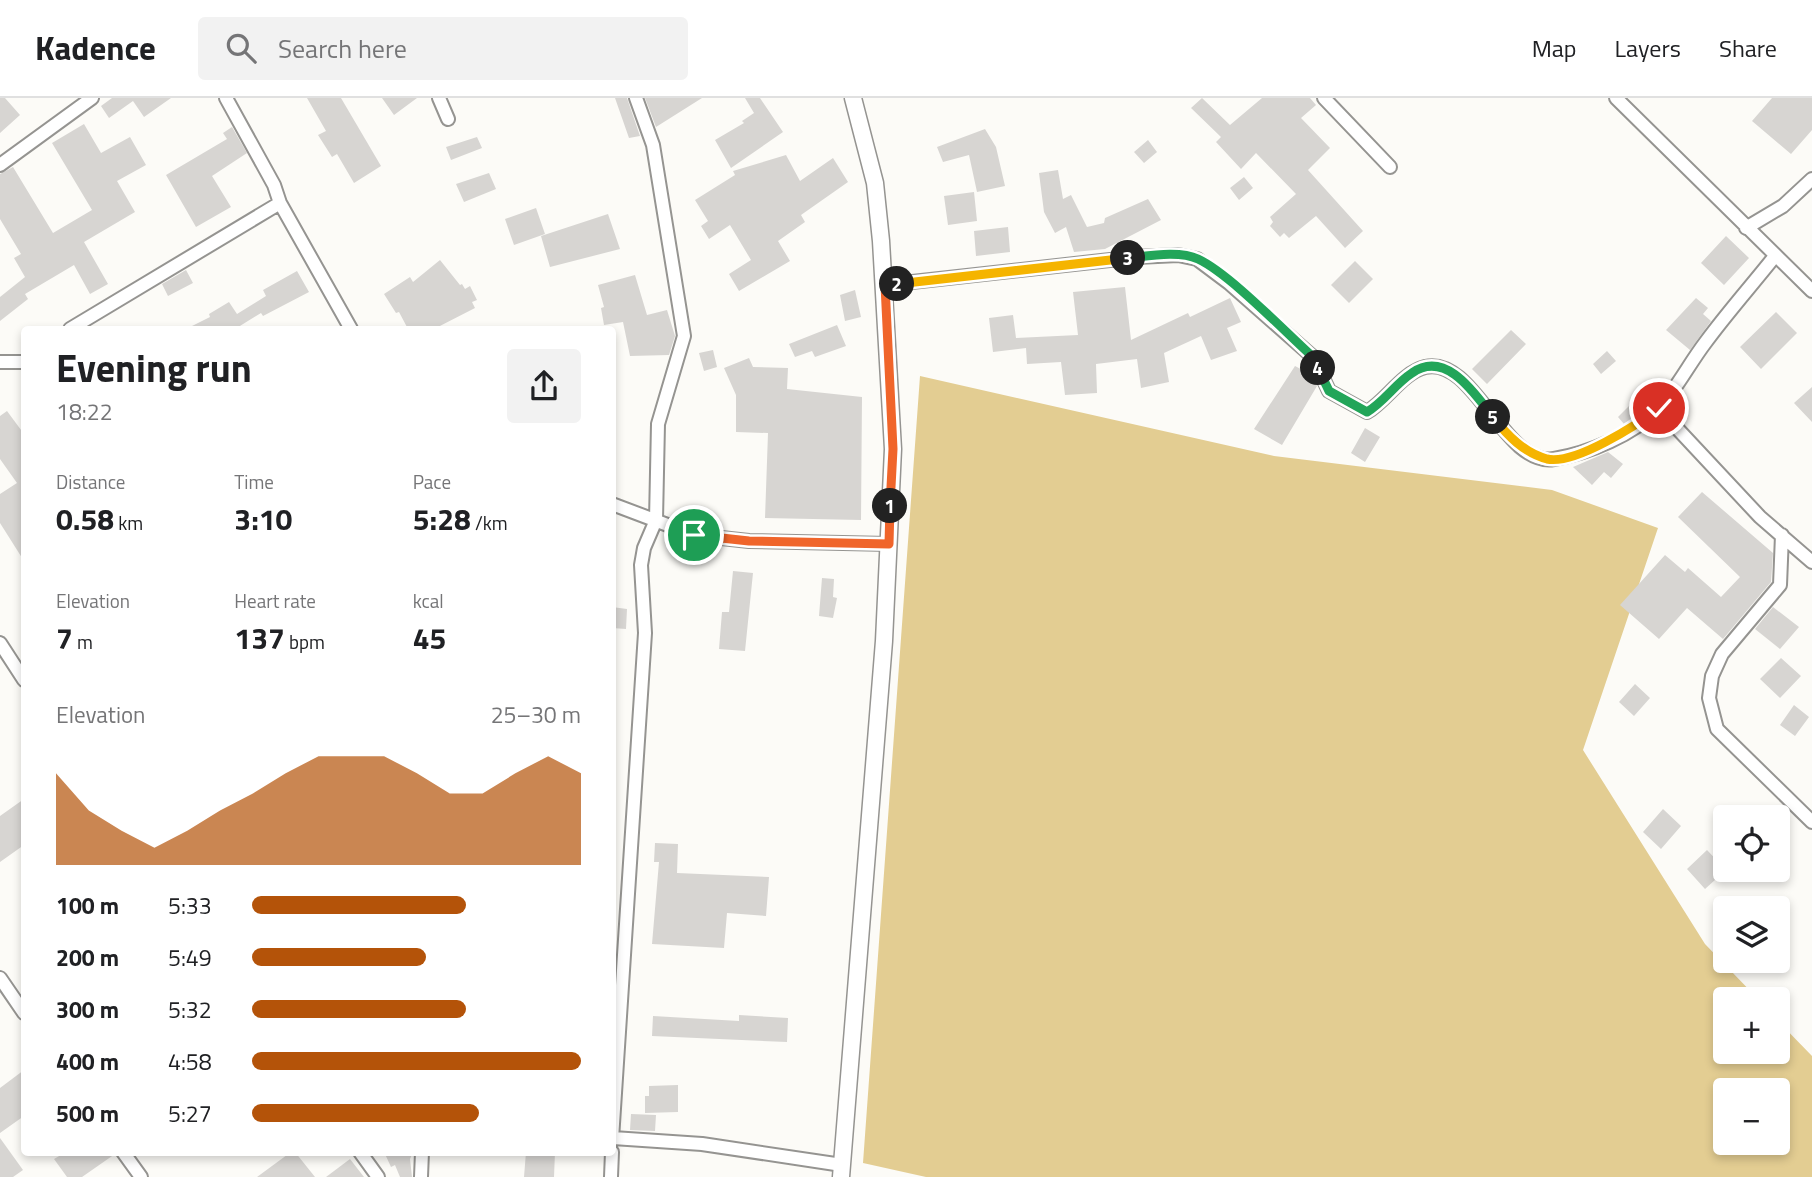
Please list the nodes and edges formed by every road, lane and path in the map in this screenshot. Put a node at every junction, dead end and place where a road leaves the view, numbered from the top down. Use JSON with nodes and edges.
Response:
{"nodes":[{"id":1,"x":92,"y":98,"type":"edge"},
{"id":2,"x":226,"y":98,"type":"edge"},
{"id":3,"x":439,"y":98,"type":"edge"},
{"id":4,"x":636,"y":98,"type":"edge"},
{"id":5,"x":853,"y":98,"type":"edge"},
{"id":6,"x":1324,"y":98,"type":"edge"},
{"id":7,"x":1616,"y":98,"type":"edge"},
{"id":8,"x":448,"y":119,"type":"dead end"},
{"id":9,"x":0,"y":165,"type":"edge"},
{"id":10,"x":1390,"y":167,"type":"dead end"},
{"id":11,"x":1812,"y":179,"type":"edge"},
{"id":12,"x":280,"y":203,"type":"junction"},
{"id":13,"x":1746,"y":228,"type":"junction"},
{"id":14,"x":1775,"y":256,"type":"junction"},
{"id":15,"x":885,"y":285,"type":"junction"},
{"id":16,"x":1812,"y":290,"type":"edge"},
{"id":17,"x":75,"y":326,"type":"edge"},
{"id":18,"x":349,"y":326,"type":"edge"},
{"id":19,"x":0,"y":362,"type":"edge"},
{"id":20,"x":21,"y":362,"type":"edge"},
{"id":21,"x":1659,"y":408,"type":"junction"},
{"id":22,"x":616,"y":506,"type":"edge"},
{"id":23,"x":656,"y":520,"type":"junction"},
{"id":24,"x":1782,"y":535,"type":"junction"},
{"id":25,"x":889,"y":544,"type":"junction"},
{"id":26,"x":1812,"y":562,"type":"edge"},
{"id":27,"x":0,"y":643,"type":"edge"},
{"id":28,"x":21,"y":675,"type":"edge"},
{"id":29,"x":1812,"y":822,"type":"edge"},
{"id":30,"x":0,"y":978,"type":"edge"},
{"id":31,"x":21,"y":1009,"type":"edge"},
{"id":32,"x":616,"y":1048,"type":"edge"},
{"id":33,"x":616,"y":1138,"type":"edge"},
{"id":34,"x":126,"y":1156,"type":"edge"},
{"id":35,"x":363,"y":1156,"type":"edge"},
{"id":36,"x":422,"y":1156,"type":"edge"},
{"id":37,"x":612,"y":1156,"type":"edge"},
{"id":38,"x":841,"y":1171,"type":"edge"},
{"id":39,"x":141,"y":1177,"type":"edge"},
{"id":40,"x":378,"y":1177,"type":"edge"},
{"id":41,"x":421,"y":1177,"type":"edge"},
{"id":42,"x":611,"y":1177,"type":"edge"}],
"edges":[{"from":1,"to":9,"type":"street"},
{"from":2,"to":12,"type":"street"},
{"from":3,"to":8,"type":"street"},
{"from":4,"to":23,"type":"street"},
{"from":5,"to":15,"type":"street"},
{"from":6,"to":10,"type":"street"},
{"from":7,"to":13,"type":"street"},
{"from":11,"to":13,"type":"street"},
{"from":12,"to":17,"type":"street"},
{"from":12,"to":18,"type":"street"},
{"from":13,"to":14,"type":"street"},
{"from":14,"to":16,"type":"street"},
{"from":14,"to":21,"type":"street"},
{"from":15,"to":21,"type":"street"},
{"from":15,"to":25,"type":"street"},
{"from":19,"to":20,"type":"street"},
{"from":21,"to":24,"type":"street"},
{"from":22,"to":23,"type":"street"},
{"from":23,"to":25,"type":"street"},
{"from":23,"to":32,"type":"street"},
{"from":24,"to":26,"type":"street"},
{"from":24,"to":29,"type":"street"},
{"from":25,"to":38,"type":"street"},
{"from":27,"to":28,"type":"street"},
{"from":30,"to":31,"type":"street"},
{"from":33,"to":38,"type":"street"},
{"from":34,"to":39,"type":"street"},
{"from":35,"to":40,"type":"street"},
{"from":36,"to":41,"type":"street"},
{"from":37,"to":42,"type":"street"}]}
